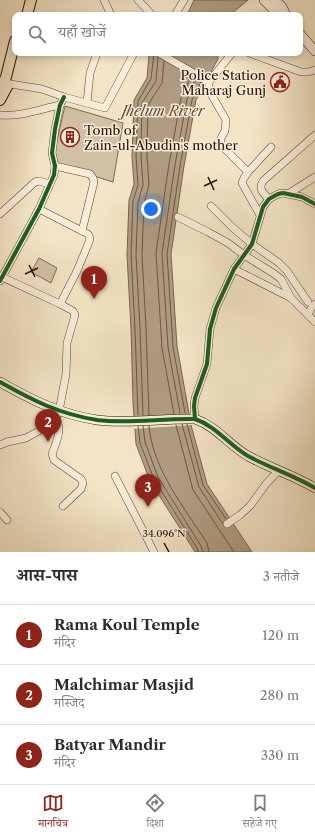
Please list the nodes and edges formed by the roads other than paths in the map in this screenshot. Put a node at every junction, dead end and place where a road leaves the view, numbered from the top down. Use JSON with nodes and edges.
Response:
{"nodes":[{"id":1,"x":24,"y":0,"type":"edge"},
{"id":2,"x":31,"y":0,"type":"edge"},
{"id":3,"x":104,"y":0,"type":"edge"},
{"id":4,"x":138,"y":0,"type":"edge"},
{"id":5,"x":184,"y":0,"type":"edge"},
{"id":6,"x":264,"y":0,"type":"edge"},
{"id":7,"x":277,"y":8,"type":"edge"},
{"id":8,"x":22,"y":12,"type":"edge"},
{"id":9,"x":28,"y":12,"type":"edge"},
{"id":10,"x":110,"y":12,"type":"edge"},
{"id":11,"x":149,"y":12,"type":"edge"},
{"id":12,"x":177,"y":12,"type":"edge"},
{"id":13,"x":303,"y":37,"type":"edge"},
{"id":14,"x":315,"y":51,"type":"edge"},
{"id":15,"x":12,"y":53,"type":"edge"},
{"id":16,"x":17,"y":56,"type":"edge"},
{"id":17,"x":96,"y":56,"type":"edge"},
{"id":18,"x":132,"y":56,"type":"edge"},
{"id":19,"x":164,"y":56,"type":"edge"},
{"id":20,"x":229,"y":56,"type":"edge"},
{"id":21,"x":257,"y":56,"type":"edge"},
{"id":22,"x":315,"y":70,"type":"edge"},
{"id":23,"x":208,"y":81,"type":"junction"},
{"id":24,"x":4,"y":86,"type":"edge"},
{"id":25,"x":64,"y":97,"type":"junction"},
{"id":26,"x":0,"y":100,"type":"edge"},
{"id":27,"x":87,"y":103,"type":"junction"},
{"id":28,"x":60,"y":105,"type":"junction"},
{"id":29,"x":0,"y":115,"type":"edge"},
{"id":30,"x":315,"y":135,"type":"edge"},
{"id":31,"x":271,"y":147,"type":"dead end"},
{"id":32,"x":55,"y":166,"type":"junction"},
{"id":33,"x":248,"y":172,"type":"junction"},
{"id":34,"x":315,"y":177,"type":"edge"},
{"id":35,"x":50,"y":184,"type":"junction"},
{"id":36,"x":288,"y":194,"type":"junction"},
{"id":37,"x":269,"y":199,"type":"junction"},
{"id":38,"x":315,"y":204,"type":"edge"},
{"id":39,"x":210,"y":206,"type":"dead end"},
{"id":40,"x":39,"y":209,"type":"junction"},
{"id":41,"x":0,"y":214,"type":"edge"},
{"id":42,"x":260,"y":215,"type":"junction"},
{"id":43,"x":178,"y":217,"type":"dead end"},
{"id":44,"x":82,"y":231,"type":"junction"},
{"id":45,"x":252,"y":244,"type":"junction"},
{"id":46,"x":244,"y":255,"type":"junction"},
{"id":47,"x":234,"y":270,"type":"junction"},
{"id":48,"x":1,"y":278,"type":"edge"},
{"id":49,"x":291,"y":298,"type":"junction"},
{"id":50,"x":312,"y":303,"type":"edge"},
{"id":51,"x":60,"y":304,"type":"junction"},
{"id":52,"x":308,"y":315,"type":"junction"},
{"id":53,"x":315,"y":322,"type":"edge"},
{"id":54,"x":0,"y":382,"type":"edge"},
{"id":55,"x":57,"y":414,"type":"junction"},
{"id":56,"x":195,"y":418,"type":"junction"},
{"id":57,"x":0,"y":445,"type":"edge"},
{"id":58,"x":279,"y":470,"type":"junction"},
{"id":59,"x":115,"y":476,"type":"dead end"},
{"id":60,"x":315,"y":488,"type":"edge"},
{"id":61,"x":63,"y":506,"type":"dead end"},
{"id":62,"x":0,"y":512,"type":"edge"},
{"id":63,"x":7,"y":520,"type":"dead end"},
{"id":64,"x":226,"y":524,"type":"dead end"},
{"id":65,"x":154,"y":552,"type":"edge"}],
"edges":[{"from":1,"to":8,"type":"main road"},
{"from":2,"to":9,"type":"main road"},
{"from":3,"to":10,"type":"street"},
{"from":4,"to":11,"type":"street"},
{"from":5,"to":12,"type":"street"},
{"from":6,"to":7,"type":"street"},
{"from":13,"to":14,"type":"street"},
{"from":15,"to":24,"type":"main road"},
{"from":16,"to":24,"type":"main road"},
{"from":17,"to":27,"type":"street"},
{"from":18,"to":27,"type":"street"},
{"from":19,"to":23,"type":"street"},
{"from":20,"to":23,"type":"street"},
{"from":21,"to":22,"type":"street"},
{"from":23,"to":33,"type":"street"},
{"from":24,"to":25,"type":"street"},
{"from":24,"to":26,"type":"main road"},
{"from":25,"to":27,"type":"street"},
{"from":25,"to":28,"type":"street"},
{"from":28,"to":29,"type":"street"},
{"from":28,"to":32,"type":"street"},
{"from":30,"to":37,"type":"street"},
{"from":31,"to":33,"type":"street"},
{"from":32,"to":35,"type":"street"},
{"from":32,"to":44,"type":"street"},
{"from":33,"to":42,"type":"street"},
{"from":34,"to":36,"type":"street"},
{"from":35,"to":40,"type":"street"},
{"from":35,"to":41,"type":"street"},
{"from":36,"to":37,"type":"street"},
{"from":36,"to":38,"type":"street"},
{"from":37,"to":42,"type":"street"},
{"from":39,"to":45,"type":"street"},
{"from":40,"to":44,"type":"street"},
{"from":40,"to":48,"type":"street"},
{"from":42,"to":45,"type":"street"},
{"from":43,"to":46,"type":"street"},
{"from":44,"to":51,"type":"street"},
{"from":45,"to":46,"type":"street"},
{"from":45,"to":50,"type":"street"},
{"from":46,"to":47,"type":"street"},
{"from":46,"to":49,"type":"street"},
{"from":47,"to":49,"type":"street"},
{"from":47,"to":56,"type":"street"},
{"from":48,"to":51,"type":"street"},
{"from":49,"to":52,"type":"street"},
{"from":50,"to":52,"type":"street"},
{"from":51,"to":55,"type":"street"},
{"from":52,"to":53,"type":"street"},
{"from":54,"to":55,"type":"street"},
{"from":55,"to":56,"type":"street"},
{"from":55,"to":57,"type":"street"},
{"from":55,"to":61,"type":"street"},
{"from":56,"to":58,"type":"street"},
{"from":58,"to":60,"type":"street"},
{"from":58,"to":64,"type":"street"},
{"from":59,"to":65,"type":"street"},
{"from":62,"to":63,"type":"street"}]}
